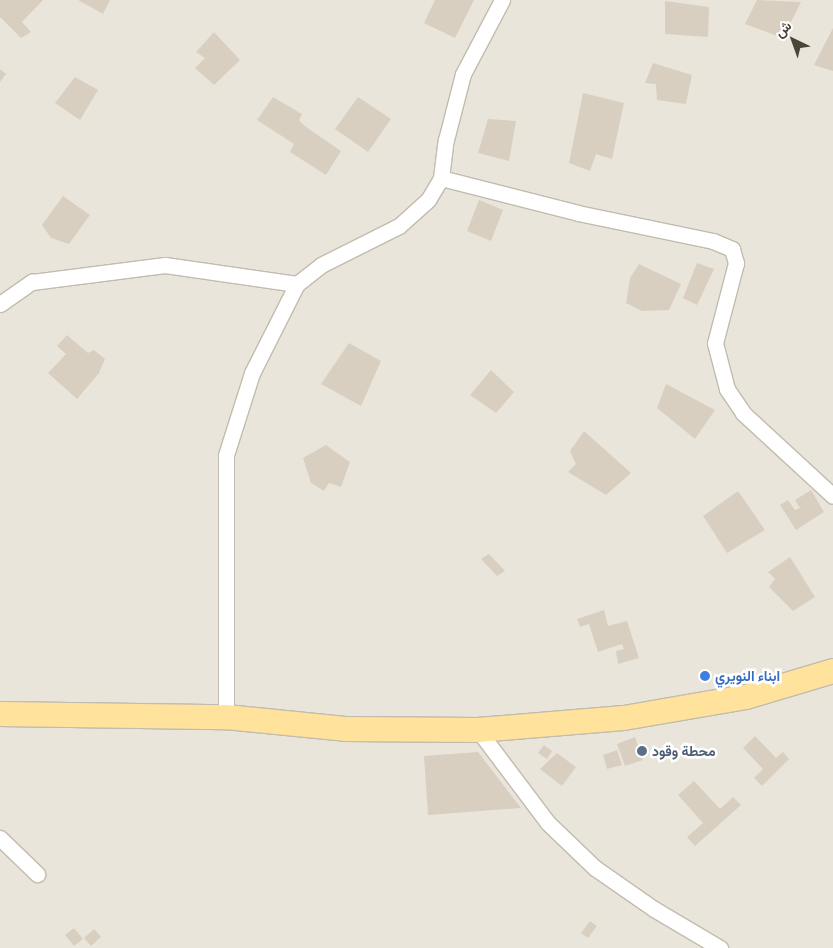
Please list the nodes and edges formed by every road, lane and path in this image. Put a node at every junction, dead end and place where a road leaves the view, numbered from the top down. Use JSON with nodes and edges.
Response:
{"nodes":[{"id":1,"x":502,"y":0,"type":"edge"},
{"id":2,"x":441,"y":178,"type":"junction"},
{"id":3,"x":297,"y":284,"type":"junction"},
{"id":4,"x":0,"y":304,"type":"edge"},
{"id":5,"x":833,"y":496,"type":"edge"},
{"id":6,"x":833,"y":671,"type":"edge"},
{"id":7,"x":0,"y":714,"type":"edge"},
{"id":8,"x":226,"y":717,"type":"junction"},
{"id":9,"x":478,"y":730,"type":"junction"},
{"id":10,"x":0,"y":838,"type":"edge"},
{"id":11,"x":37,"y":874,"type":"dead end"},
{"id":12,"x":720,"y":948,"type":"edge"}],
"edges":[{"from":1,"to":2,"type":"street"},
{"from":2,"to":3,"type":"street"},
{"from":2,"to":5,"type":"street"},
{"from":3,"to":4,"type":"street"},
{"from":3,"to":8,"type":"street"},
{"from":6,"to":9,"type":"main road"},
{"from":7,"to":8,"type":"main road"},
{"from":8,"to":9,"type":"main road"},
{"from":9,"to":12,"type":"street"},
{"from":10,"to":11,"type":"street"}]}
